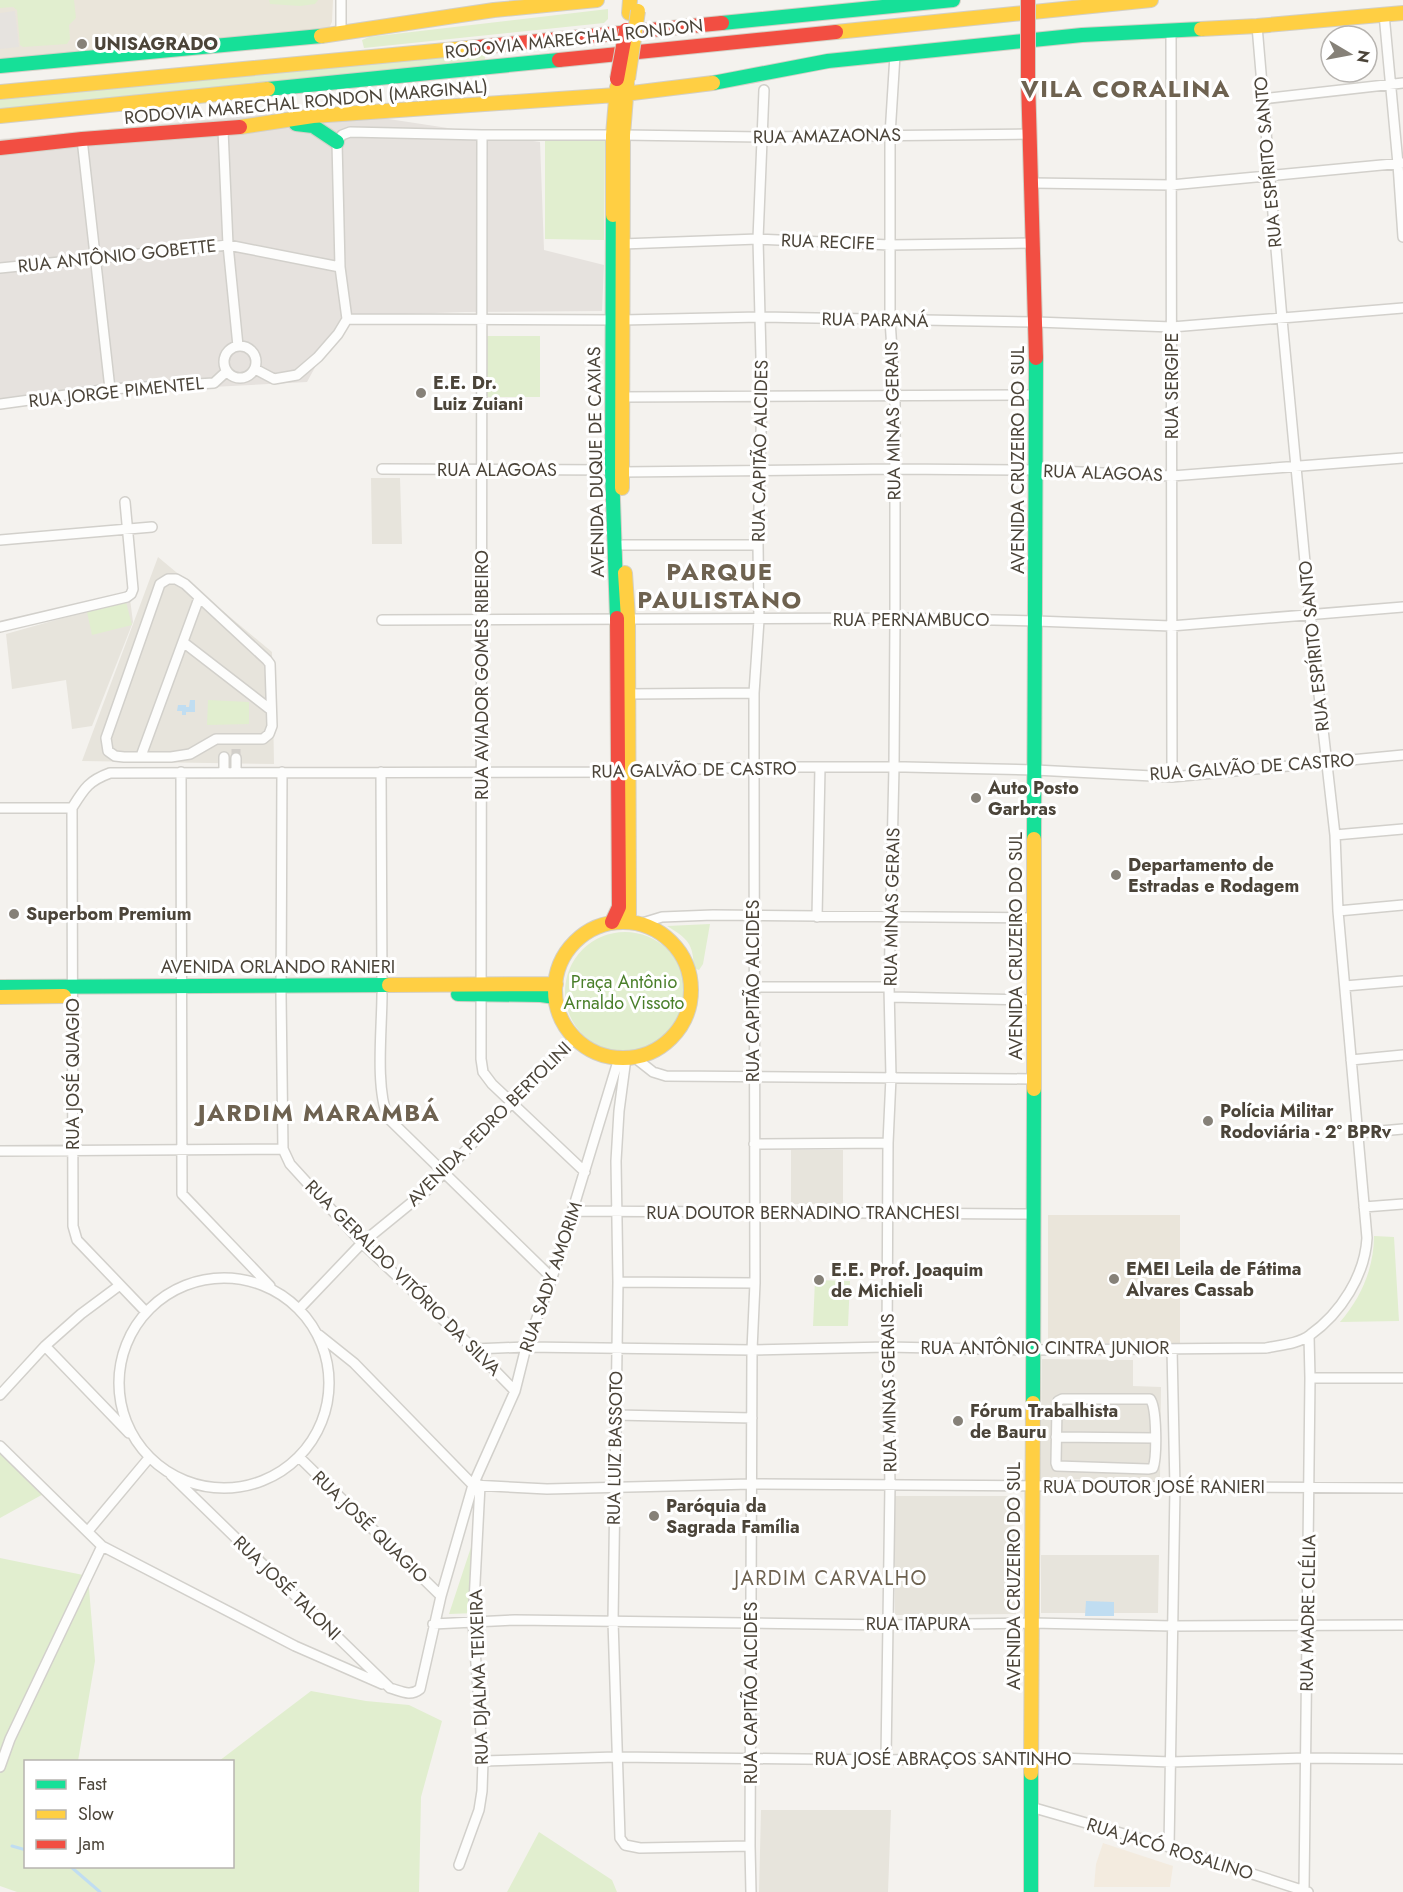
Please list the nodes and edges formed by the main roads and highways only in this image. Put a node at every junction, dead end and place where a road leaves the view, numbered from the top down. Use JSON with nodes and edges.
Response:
{"nodes":[{"id":1,"x":597,"y":0,"type":"edge"},
{"id":2,"x":953,"y":0,"type":"edge"},
{"id":3,"x":1028,"y":0,"type":"edge"},
{"id":4,"x":1151,"y":0,"type":"edge"},
{"id":5,"x":634,"y":6,"type":"edge"},
{"id":6,"x":1403,"y":13,"type":"edge"},
{"id":7,"x":0,"y":66,"type":"edge"},
{"id":8,"x":0,"y":92,"type":"edge"},
{"id":9,"x":621,"y":94,"type":"junction"},
{"id":10,"x":0,"y":116,"type":"edge"},
{"id":11,"x":274,"y":122,"type":"junction"},
{"id":12,"x":618,"y":135,"type":"junction"},
{"id":13,"x":337,"y":142,"type":"road end"},
{"id":14,"x":0,"y":148,"type":"edge"},
{"id":15,"x":617,"y":320,"type":"junction"},
{"id":16,"x":617,"y":471,"type":"junction"},
{"id":17,"x":622,"y":618,"type":"junction"},
{"id":18,"x":624,"y":772,"type":"junction"},
{"id":19,"x":612,"y":922,"type":"junction"},
{"id":20,"x":634,"y":923,"type":"junction"},
{"id":21,"x":0,"y":987,"type":"edge"},
{"id":22,"x":555,"y":991,"type":"junction"},
{"id":23,"x":73,"y":992,"type":"junction"},
{"id":24,"x":0,"y":997,"type":"edge"},
{"id":25,"x":1031,"y":1892,"type":"edge"}],
"edges":[{"from":1,"to":7,"type":"main road"},
{"from":2,"to":8,"type":"main road","name":"RODOVIA MARECHAL RONDON"},
{"from":3,"to":25,"type":"main road","name":"AVENIDA CRUZEIRO DO SUL","bridge":true},
{"from":4,"to":10,"type":"main road","name":"RODOVIA MARECHAL RONDON"},
{"from":5,"to":9,"type":"main road","name":"AVENIDA DUQUE DE CAXIAS","bridge":true},
{"from":6,"to":9,"type":"main road","name":"RODOVIA MARECHAL RONDON (MARGINAL)"},
{"from":9,"to":11,"type":"main road","name":"RODOVIA MARECHAL RONDON (MARGINAL)"},
{"from":9,"to":12,"type":"main road","name":"AVENIDA DUQUE DE CAXIAS"},
{"from":11,"to":13,"type":"main road"},
{"from":11,"to":14,"type":"main road","name":"RODOVIA MARECHAL RONDON (MARGINAL)"},
{"from":12,"to":15,"type":"main road","name":"AVENIDA DUQUE DE CAXIAS"},
{"from":12,"to":15,"type":"main road","name":"AVENIDA DUQUE DE CAXIAS"},
{"from":15,"to":16,"type":"main road","name":"AVENIDA DUQUE DE CAXIAS"},
{"from":15,"to":16,"type":"main road","name":"AVENIDA DUQUE DE CAXIAS"},
{"from":16,"to":17,"type":"main road","name":"AVENIDA DUQUE DE CAXIAS"},
{"from":16,"to":17,"type":"main road","name":"AVENIDA DUQUE DE CAXIAS"},
{"from":17,"to":18,"type":"main road","name":"AVENIDA DUQUE DE CAXIAS"},
{"from":17,"to":18,"type":"main road","name":"AVENIDA DUQUE DE CAXIAS"},
{"from":18,"to":19,"type":"main road","name":"AVENIDA DUQUE DE CAXIAS"},
{"from":18,"to":20,"type":"main road","name":"AVENIDA DUQUE DE CAXIAS"},
{"from":19,"to":20,"type":"main road"},
{"from":19,"to":22,"type":"main road"},
{"from":20,"to":22,"type":"main road"},
{"from":21,"to":23,"type":"main road","name":"AVENIDA ORLANDO RANIERI"},
{"from":22,"to":23,"type":"main road","name":"AVENIDA ORLANDO RANIERI"},
{"from":23,"to":24,"type":"main road","name":"AVENIDA ORLANDO RANIERI"}]}
